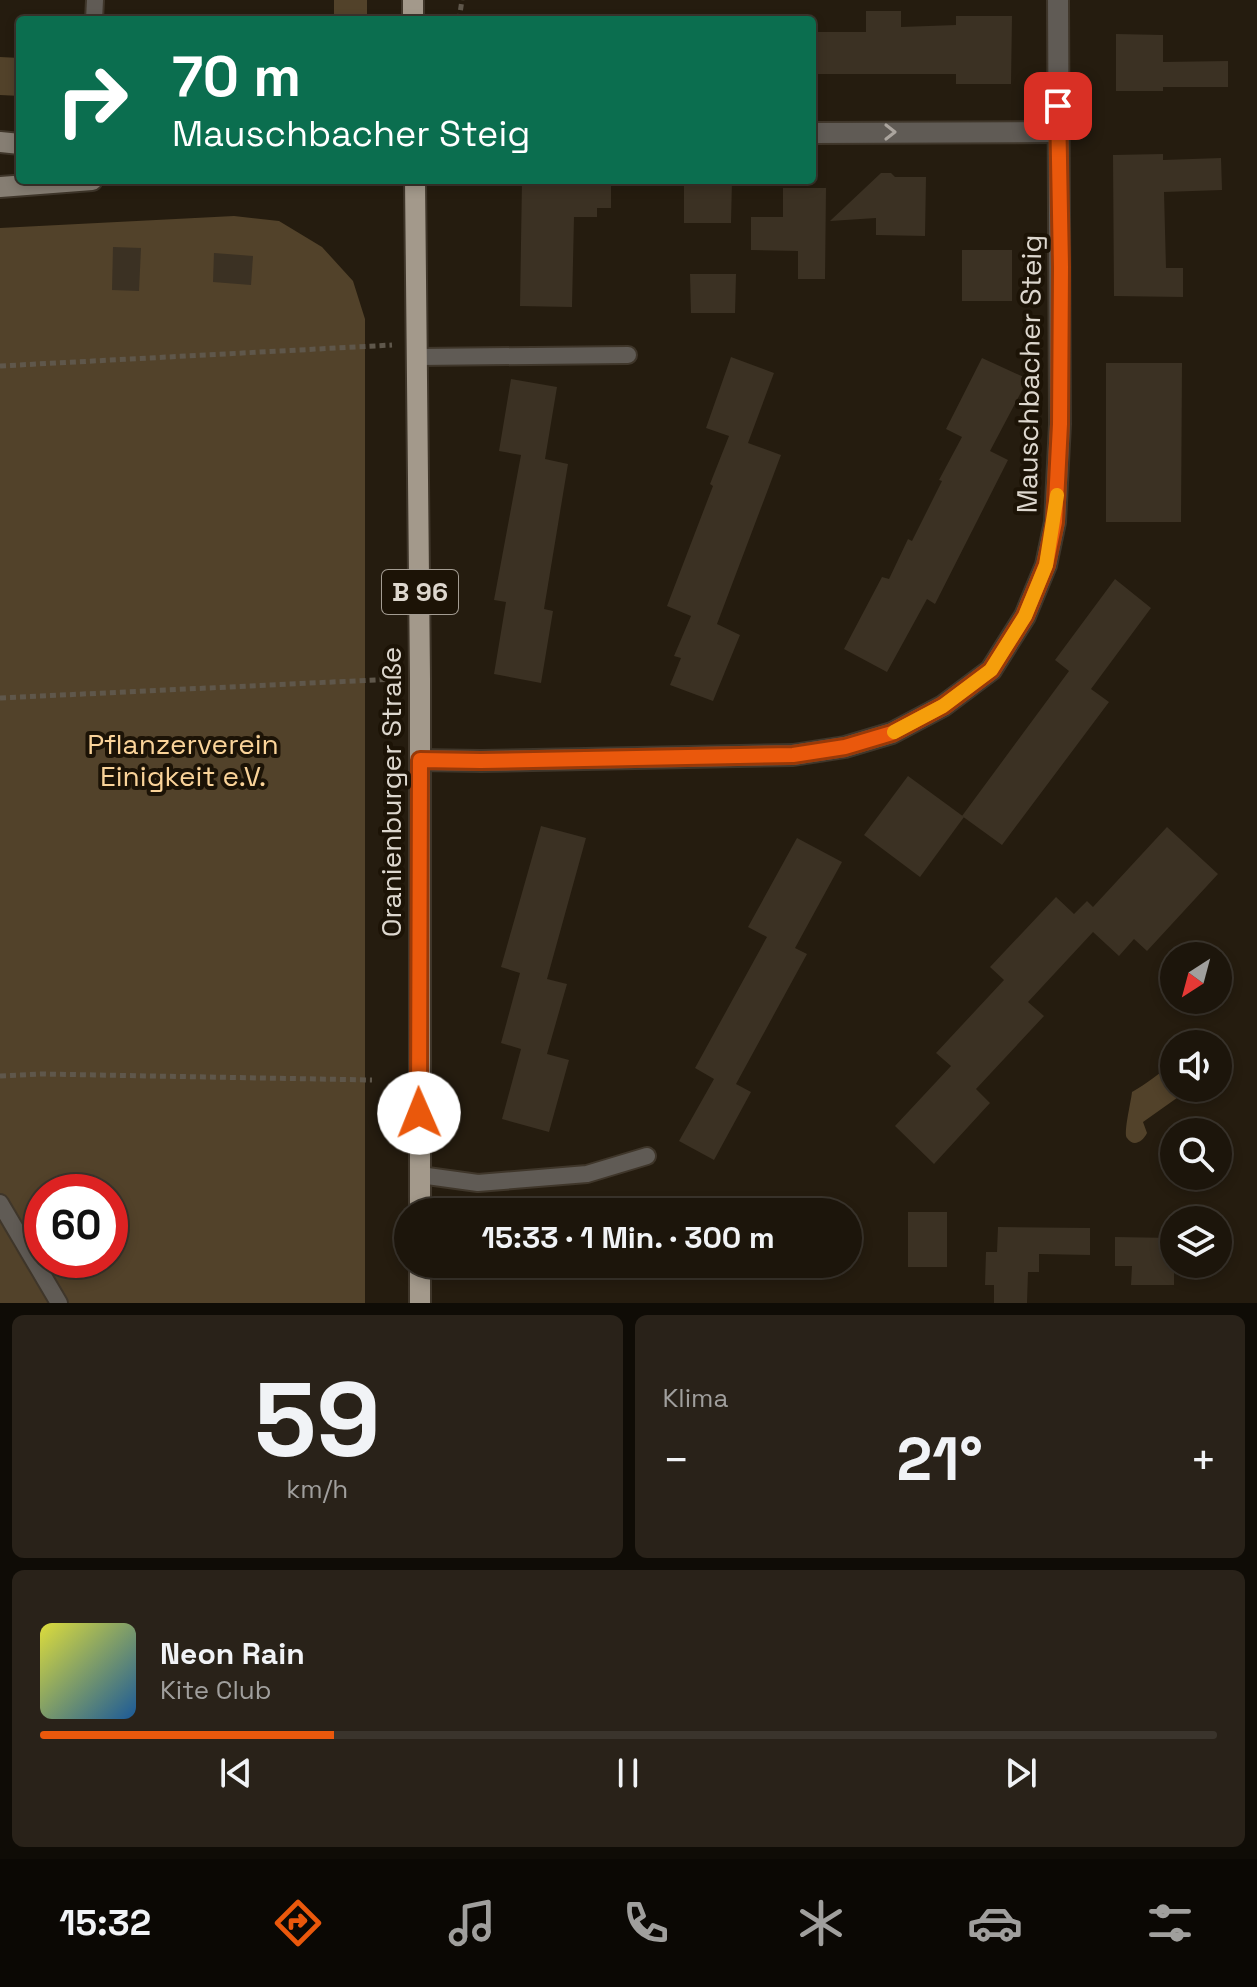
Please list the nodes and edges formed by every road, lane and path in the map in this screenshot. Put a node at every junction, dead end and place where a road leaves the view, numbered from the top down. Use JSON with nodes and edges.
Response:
{"nodes":[{"id":1,"x":1058,"y":0,"type":"edge"},
{"id":2,"x":1058,"y":132,"type":"junction"},
{"id":3,"x":816,"y":133,"type":"edge"},
{"id":4,"x":39,"y":184,"type":"edge"},
{"id":5,"x":415,"y":184,"type":"edge"},
{"id":6,"x":0,"y":187,"type":"edge"},
{"id":7,"x":418,"y":350,"type":"junction"},
{"id":8,"x":628,"y":355,"type":"dead end"},
{"id":9,"x":0,"y":366,"type":"edge"},
{"id":10,"x":420,"y":678,"type":"junction"},
{"id":11,"x":0,"y":698,"type":"edge"},
{"id":12,"x":420,"y":760,"type":"junction"},
{"id":13,"x":0,"y":1076,"type":"edge"},
{"id":14,"x":372,"y":1080,"type":"dead end"},
{"id":15,"x":647,"y":1156,"type":"dead end"},
{"id":16,"x":420,"y":1175,"type":"junction"},
{"id":17,"x":420,"y":1198,"type":"edge"},
{"id":18,"x":0,"y":1203,"type":"edge"},
{"id":19,"x":420,"y":1278,"type":"edge"},
{"id":20,"x":59,"y":1303,"type":"edge"},
{"id":21,"x":420,"y":1303,"type":"edge"}],
"edges":[{"from":1,"to":2,"type":"street","name":"Mauschbacher Steig"},
{"from":3,"to":2,"type":"street","one_way":true},
{"from":2,"to":12,"type":"street","name":"Mauschbacher Steig"},
{"from":4,"to":6,"type":"main road"},
{"from":5,"to":7,"type":"main road","name":"Oranienburger Straße","number":"B 96"},
{"from":7,"to":8,"type":"lane"},
{"from":7,"to":9,"type":"path"},
{"from":7,"to":10,"type":"main road","name":"Oranienburger Straße","number":"B 96"},
{"from":10,"to":11,"type":"path"},
{"from":10,"to":12,"type":"main road","name":"Oranienburger Straße","number":"B 96"},
{"from":12,"to":16,"type":"main road","name":"Oranienburger Straße","number":"B 96"},
{"from":13,"to":14,"type":"path"},
{"from":15,"to":16,"type":"lane"},
{"from":16,"to":17,"type":"main road","name":"Oranienburger Straße","number":"B 96"},
{"from":18,"to":20,"type":"lane"},
{"from":19,"to":21,"type":"main road"}]}
